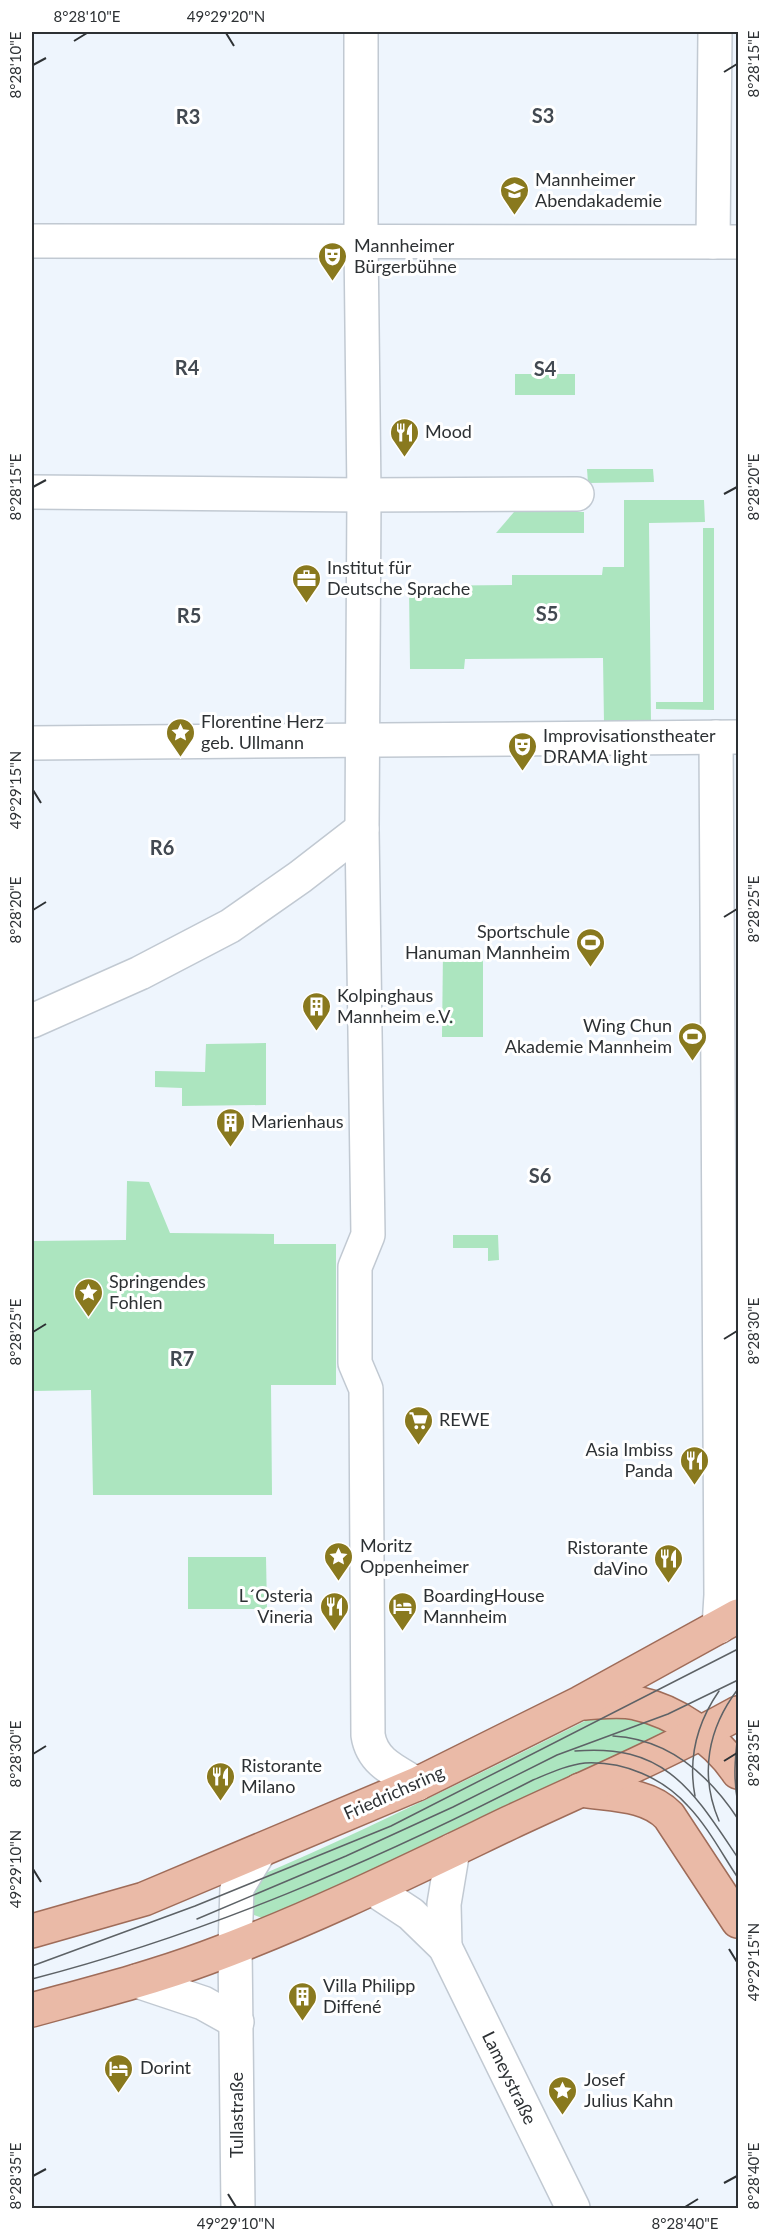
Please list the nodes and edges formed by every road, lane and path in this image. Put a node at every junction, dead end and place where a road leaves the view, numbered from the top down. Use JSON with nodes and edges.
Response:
{"nodes":[{"id":1,"x":361,"y":32,"type":"edge"},
{"id":2,"x":715,"y":32,"type":"edge"},
{"id":3,"x":32,"y":241,"type":"edge"},
{"id":4,"x":361,"y":241,"type":"junction"},
{"id":5,"x":726,"y":242,"type":"edge"},
{"id":6,"x":32,"y":492,"type":"edge"},
{"id":7,"x":578,"y":494,"type":"dead end"},
{"id":8,"x":364,"y":495,"type":"junction"},
{"id":9,"x":727,"y":737,"type":"edge"},
{"id":10,"x":364,"y":740,"type":"junction"},
{"id":11,"x":32,"y":743,"type":"edge"},
{"id":12,"x":362,"y":829,"type":"junction"},
{"id":13,"x":32,"y":1021,"type":"edge"},
{"id":14,"x":729,"y":1621,"type":"edge"},
{"id":15,"x":580,"y":1703,"type":"junction"},
{"id":16,"x":738,"y":1713,"type":"edge"},
{"id":17,"x":700,"y":1734,"type":"junction"},
{"id":18,"x":738,"y":1772,"type":"edge"},
{"id":19,"x":417,"y":1784,"type":"junction"},
{"id":20,"x":580,"y":1790,"type":"junction"},
{"id":21,"x":453,"y":1850,"type":"junction"},
{"id":22,"x":259,"y":1852,"type":"junction"},
{"id":23,"x":373,"y":1889,"type":"junction"},
{"id":24,"x":738,"y":1921,"type":"edge"},
{"id":25,"x":32,"y":1931,"type":"edge"},
{"id":26,"x":235,"y":1947,"type":"junction"},
{"id":27,"x":445,"y":1947,"type":"junction"},
{"id":28,"x":137,"y":1981,"type":"junction"},
{"id":29,"x":32,"y":2010,"type":"edge"},
{"id":30,"x":237,"y":2022,"type":"junction"},
{"id":31,"x":238,"y":2208,"type":"edge"},
{"id":32,"x":573,"y":2208,"type":"edge"}],
"edges":[{"from":1,"to":4,"type":"street"},
{"from":2,"to":5,"type":"street"},
{"from":3,"to":4,"type":"street"},
{"from":4,"to":5,"type":"street"},
{"from":4,"to":8,"type":"street"},
{"from":6,"to":8,"type":"street"},
{"from":7,"to":8,"type":"street"},
{"from":8,"to":10,"type":"street"},
{"from":9,"to":10,"type":"street"},
{"from":9,"to":14,"type":"street"},
{"from":10,"to":11,"type":"street"},
{"from":10,"to":12,"type":"street"},
{"from":12,"to":13,"type":"street"},
{"from":12,"to":19,"type":"street"},
{"from":14,"to":15,"type":"main road","name":"Friedrichsring"},
{"from":15,"to":17,"type":"main road"},
{"from":15,"to":19,"type":"main road","name":"Friedrichsring"},
{"from":16,"to":17,"type":"main road"},
{"from":17,"to":18,"type":"main road"},
{"from":17,"to":20,"type":"main road"},
{"from":19,"to":22,"type":"main road","name":"Friedrichsring"},
{"from":20,"to":21,"type":"main road"},
{"from":20,"to":24,"type":"main road"},
{"from":21,"to":23,"type":"main road"},
{"from":21,"to":27,"type":"street","name":"Lameystraße"},
{"from":22,"to":25,"type":"main road","name":"Friedrichsring"},
{"from":22,"to":26,"type":"street","name":"Tullastraße"},
{"from":23,"to":26,"type":"main road"},
{"from":23,"to":27,"type":"street","name":"Lameystraße"},
{"from":26,"to":28,"type":"main road"},
{"from":26,"to":30,"type":"street","name":"Tullastraße"},
{"from":27,"to":32,"type":"street","name":"Lameystraße"},
{"from":28,"to":29,"type":"main road"},
{"from":28,"to":30,"type":"street"},
{"from":30,"to":31,"type":"street","name":"Tullastraße"}]}
